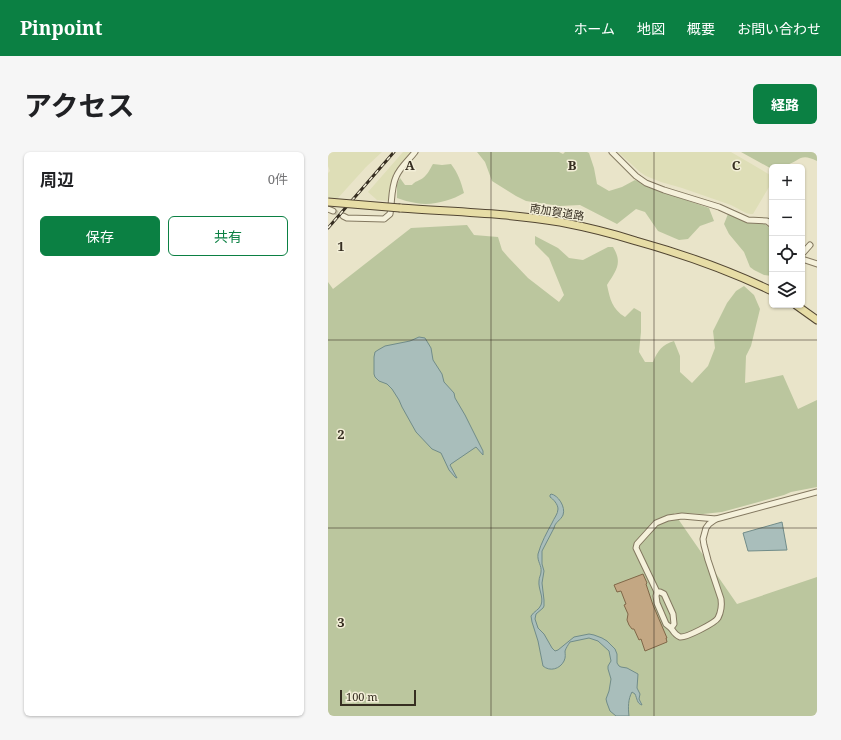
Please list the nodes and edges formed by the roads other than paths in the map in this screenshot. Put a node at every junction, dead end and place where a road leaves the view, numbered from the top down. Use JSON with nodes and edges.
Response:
{"nodes":[{"id":1,"x":416,"y":152,"type":"edge"},
{"id":2,"x":612,"y":152,"type":"edge"},
{"id":3,"x":328,"y":202,"type":"edge"},
{"id":4,"x":342,"y":216,"type":"tunnel mouth"},
{"id":5,"x":769,"y":223,"type":"edge"},
{"id":6,"x":810,"y":246,"type":"dead end"},
{"id":7,"x":805,"y":251,"type":"edge"},
{"id":8,"x":805,"y":260,"type":"edge"},
{"id":9,"x":817,"y":264,"type":"edge"},
{"id":10,"x":769,"y":290,"type":"edge"},
{"id":11,"x":800,"y":308,"type":"edge"},
{"id":12,"x":817,"y":320,"type":"edge"},
{"id":13,"x":817,"y":492,"type":"edge"},
{"id":14,"x":716,"y":518,"type":"junction"},
{"id":15,"x":657,"y":592,"type":"junction"},
{"id":16,"x":671,"y":628,"type":"junction"}],
"edges":[{"from":1,"to":4,"type":"street"},
{"from":2,"to":5,"type":"street"},
{"from":3,"to":10,"type":"main road","name":"南加賀道路","bridge":true},
{"from":6,"to":7,"type":"street"},
{"from":8,"to":9,"type":"street"},
{"from":11,"to":12,"type":"main road"},
{"from":13,"to":14,"type":"street"},
{"from":14,"to":15,"type":"street"},
{"from":14,"to":16,"type":"street"},
{"from":15,"to":16,"type":"street"},
{"from":15,"to":16,"type":"street"}]}
